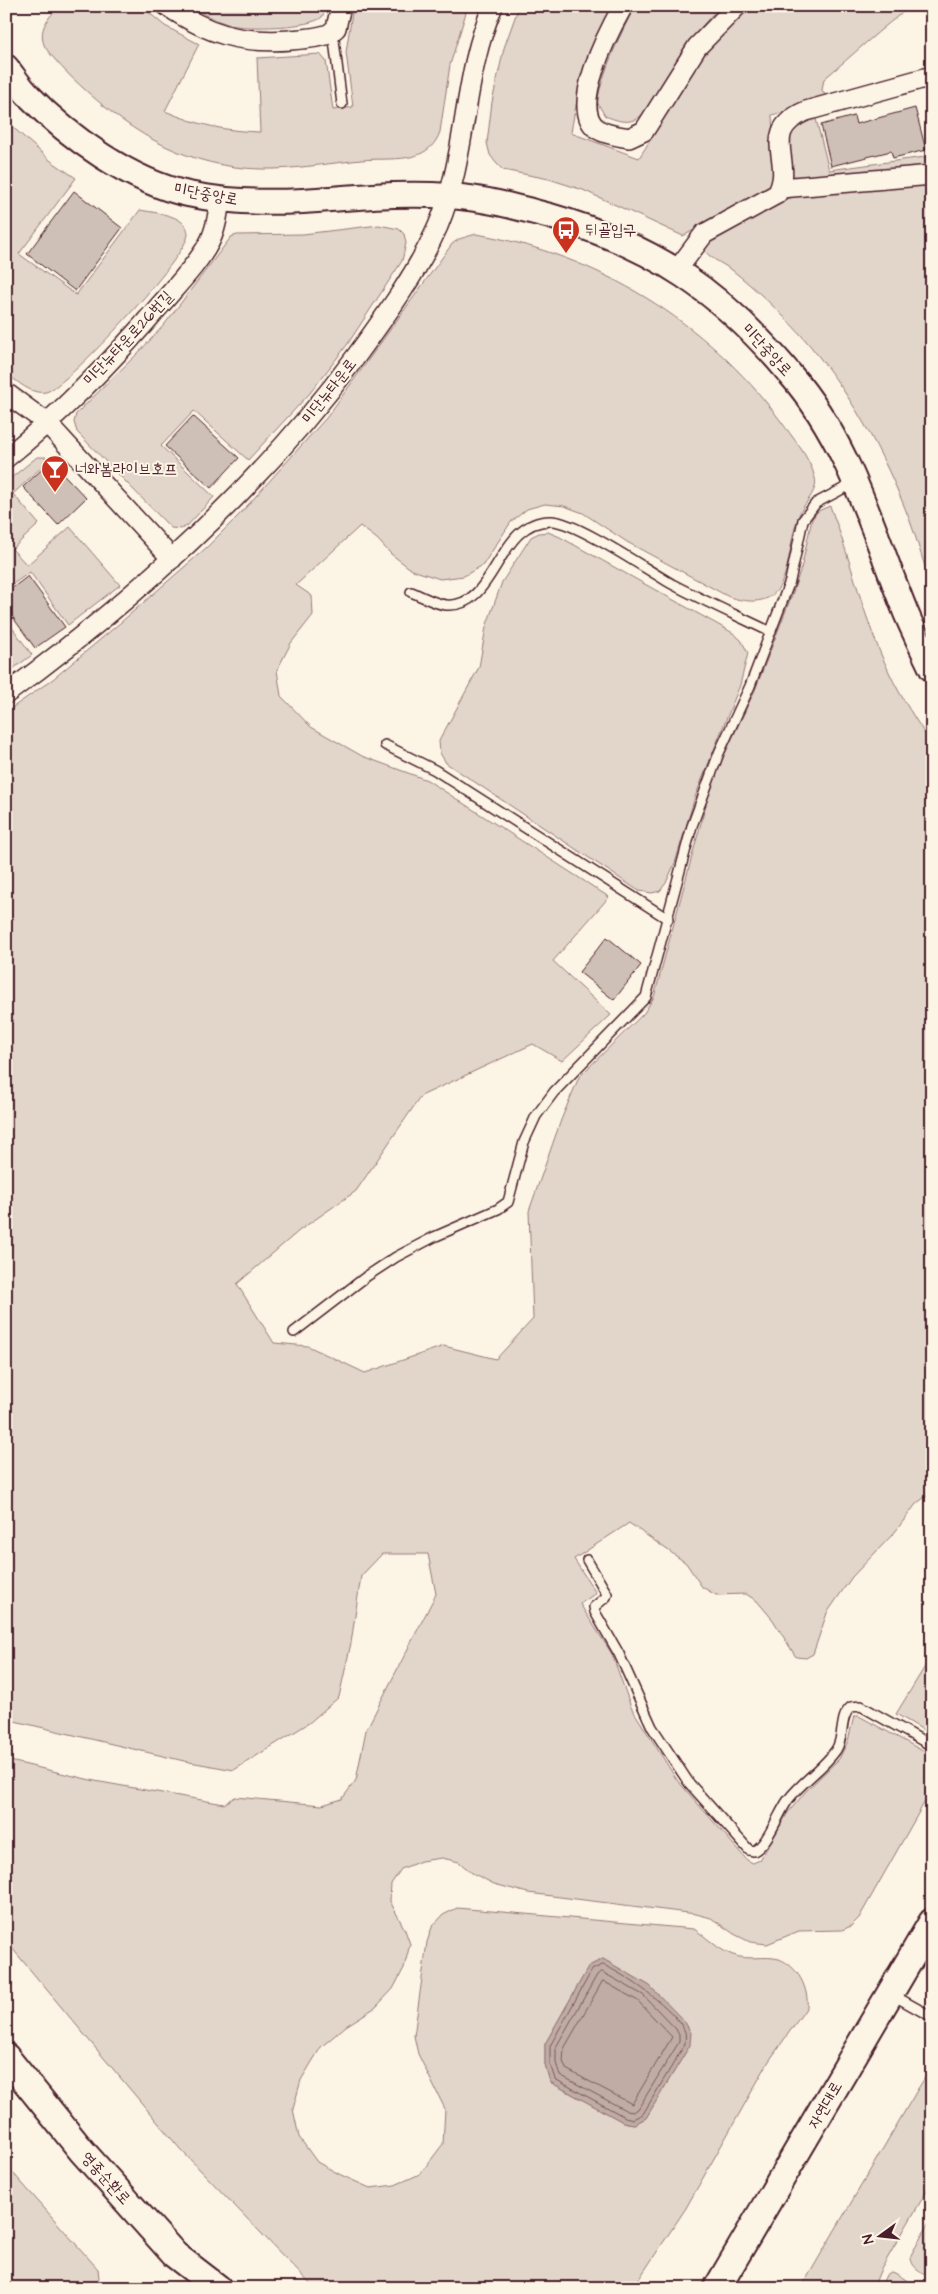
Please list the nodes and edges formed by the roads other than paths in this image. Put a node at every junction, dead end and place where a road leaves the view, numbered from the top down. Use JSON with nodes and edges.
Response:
{"nodes":[{"id":1,"x":167,"y":6,"type":"edge"},
{"id":2,"x":341,"y":6,"type":"edge"},
{"id":3,"x":493,"y":6,"type":"edge"},
{"id":4,"x":623,"y":6,"type":"edge"},
{"id":5,"x":737,"y":6,"type":"edge"},
{"id":6,"x":333,"y":32,"type":"junction"},
{"id":7,"x":6,"y":67,"type":"edge"},
{"id":8,"x":932,"y":76,"type":"edge"},
{"id":9,"x":342,"y":104,"type":"dead end"},
{"id":10,"x":932,"y":174,"type":"edge"},
{"id":11,"x":781,"y":188,"type":"junction"},
{"id":12,"x":449,"y":196,"type":"junction"},
{"id":13,"x":220,"y":199,"type":"junction"},
{"id":14,"x":677,"y":270,"type":"junction"},
{"id":15,"x":6,"y":393,"type":"edge"},
{"id":16,"x":47,"y":423,"type":"junction"},
{"id":17,"x":6,"y":458,"type":"edge"},
{"id":18,"x":856,"y":482,"type":"junction"},
{"id":19,"x":172,"y":559,"type":"junction"},
{"id":20,"x":411,"y":592,"type":"dead end"},
{"id":21,"x":771,"y":632,"type":"junction"},
{"id":22,"x":932,"y":669,"type":"edge"},
{"id":23,"x":6,"y":694,"type":"edge"},
{"id":24,"x":385,"y":744,"type":"dead end"},
{"id":25,"x":668,"y":919,"type":"junction"},
{"id":26,"x":294,"y":1332,"type":"dead end"},
{"id":27,"x":587,"y":1560,"type":"dead end"},
{"id":28,"x":932,"y":1746,"type":"edge"},
{"id":29,"x":932,"y":1922,"type":"edge"},
{"id":30,"x":890,"y":1994,"type":"junction"},
{"id":31,"x":932,"y":2018,"type":"edge"},
{"id":32,"x":6,"y":2057,"type":"edge"},
{"id":33,"x":218,"y":2288,"type":"edge"},
{"id":34,"x":717,"y":2288,"type":"edge"}],
"edges":[{"from":1,"to":6,"type":"street"},
{"from":2,"to":6,"type":"street"},
{"from":3,"to":12,"type":"street"},
{"from":4,"to":5,"type":"street"},
{"from":6,"to":9,"type":"lane"},
{"from":7,"to":13,"type":"street","name":"미단중앙로"},
{"from":8,"to":11,"type":"street"},
{"from":10,"to":11,"type":"street"},
{"from":11,"to":14,"type":"street"},
{"from":12,"to":13,"type":"street","name":"미단중앙로"},
{"from":12,"to":14,"type":"street","name":"미단중앙로"},
{"from":12,"to":19,"type":"street","name":"미단뉴타운로"},
{"from":13,"to":16,"type":"street","name":"미단뉴타운로26번길"},
{"from":14,"to":18,"type":"street","name":"미단중앙로"},
{"from":15,"to":16,"type":"street"},
{"from":16,"to":17,"type":"street","name":"미단뉴타운로26번길"},
{"from":16,"to":19,"type":"street"},
{"from":18,"to":21,"type":"lane"},
{"from":18,"to":22,"type":"street","name":"미단중앙로"},
{"from":19,"to":23,"type":"street","name":"미단뉴타운로"},
{"from":20,"to":21,"type":"lane"},
{"from":21,"to":25,"type":"lane"},
{"from":24,"to":25,"type":"lane"},
{"from":25,"to":26,"type":"lane"},
{"from":27,"to":28,"type":"lane"},
{"from":29,"to":30,"type":"main road","name":"자연대로"},
{"from":30,"to":31,"type":"lane"},
{"from":30,"to":34,"type":"main road","name":"자연대로"},
{"from":32,"to":33,"type":"main road","name":"영종순환로"}]}
